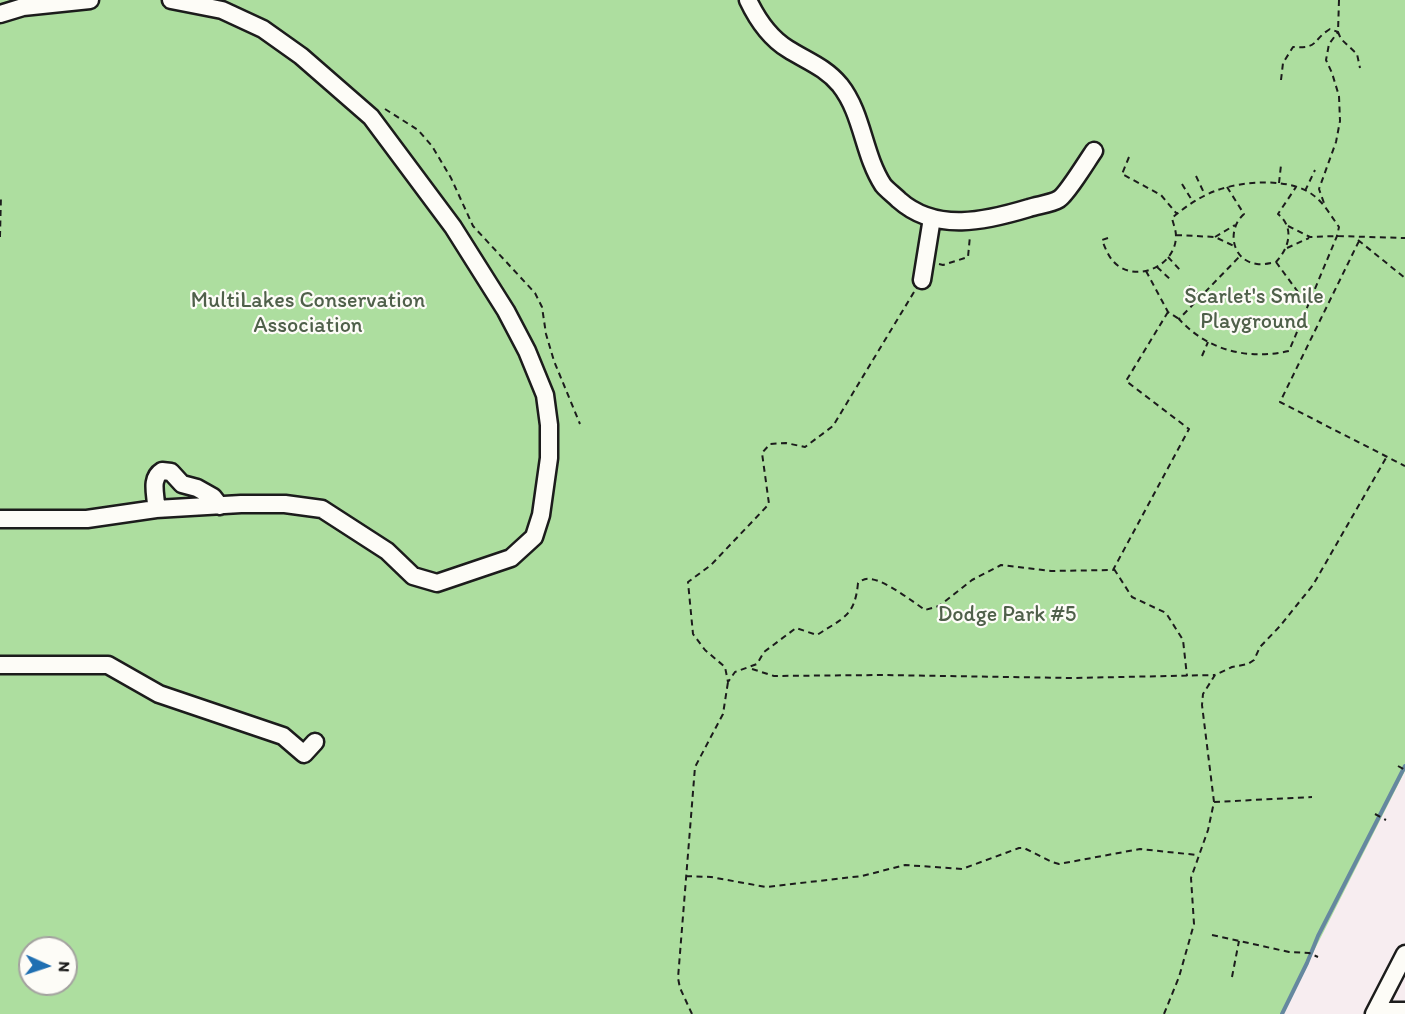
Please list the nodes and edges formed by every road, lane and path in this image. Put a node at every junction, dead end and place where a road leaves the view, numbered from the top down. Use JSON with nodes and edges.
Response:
{"nodes":[{"id":1,"x":90,"y":0,"type":"edge"},
{"id":2,"x":171,"y":0,"type":"edge"},
{"id":3,"x":748,"y":0,"type":"edge"},
{"id":4,"x":1339,"y":0,"type":"edge"},
{"id":5,"x":0,"y":14,"type":"edge"},
{"id":6,"x":1338,"y":32,"type":"junction"},
{"id":7,"x":1360,"y":68,"type":"dead end"},
{"id":8,"x":1281,"y":80,"type":"dead end"},
{"id":9,"x":379,"y":105,"type":"dead end"},
{"id":10,"x":1094,"y":151,"type":"dead end"},
{"id":11,"x":1129,"y":157,"type":"dead end"},
{"id":12,"x":1281,"y":165,"type":"dead end"},
{"id":13,"x":1315,"y":170,"type":"dead end"},
{"id":14,"x":1196,"y":176,"type":"dead end"},
{"id":15,"x":1279,"y":183,"type":"junction"},
{"id":16,"x":1182,"y":184,"type":"dead end"},
{"id":17,"x":1227,"y":187,"type":"junction"},
{"id":18,"x":1296,"y":187,"type":"junction"},
{"id":19,"x":1305,"y":191,"type":"junction"},
{"id":20,"x":1,"y":195,"type":"edge"},
{"id":21,"x":1205,"y":195,"type":"junction"},
{"id":22,"x":1193,"y":202,"type":"junction"},
{"id":23,"x":1324,"y":206,"type":"junction"},
{"id":24,"x":1177,"y":214,"type":"junction"},
{"id":25,"x":932,"y":218,"type":"junction"},
{"id":26,"x":972,"y":222,"type":"junction"},
{"id":27,"x":1235,"y":225,"type":"junction"},
{"id":28,"x":1288,"y":226,"type":"junction"},
{"id":29,"x":1176,"y":235,"type":"junction"},
{"id":30,"x":1337,"y":236,"type":"junction"},
{"id":31,"x":0,"y":237,"type":"edge"},
{"id":32,"x":1215,"y":237,"type":"junction"},
{"id":33,"x":1310,"y":237,"type":"junction"},
{"id":34,"x":1355,"y":237,"type":"junction"},
{"id":35,"x":1108,"y":238,"type":"dead end"},
{"id":36,"x":1405,"y":238,"type":"edge"},
{"id":37,"x":1359,"y":241,"type":"junction"},
{"id":38,"x":1234,"y":247,"type":"junction"},
{"id":39,"x":1287,"y":248,"type":"junction"},
{"id":40,"x":1240,"y":256,"type":"junction"},
{"id":41,"x":1168,"y":257,"type":"junction"},
{"id":42,"x":925,"y":260,"type":"junction"},
{"id":43,"x":1276,"y":262,"type":"junction"},
{"id":44,"x":1157,"y":267,"type":"junction"},
{"id":45,"x":1180,"y":270,"type":"dead end"},
{"id":46,"x":1146,"y":271,"type":"junction"},
{"id":47,"x":1405,"y":278,"type":"edge"},
{"id":48,"x":922,"y":280,"type":"joint"},
{"id":49,"x":1170,"y":280,"type":"dead end"},
{"id":50,"x":1189,"y":286,"type":"dead end"},
{"id":51,"x":1200,"y":297,"type":"junction"},
{"id":52,"x":1307,"y":304,"type":"junction"},
{"id":53,"x":1168,"y":312,"type":"junction"},
{"id":54,"x":1179,"y":319,"type":"junction"},
{"id":55,"x":1208,"y":342,"type":"junction"},
{"id":56,"x":1202,"y":356,"type":"dead end"},
{"id":57,"x":580,"y":424,"type":"dead end"},
{"id":58,"x":1386,"y":458,"type":"junction"},
{"id":59,"x":1405,"y":466,"type":"edge"},
{"id":60,"x":220,"y":506,"type":"junction"},
{"id":61,"x":156,"y":509,"type":"junction"},
{"id":62,"x":0,"y":519,"type":"edge"},
{"id":63,"x":1114,"y":569,"type":"junction"},
{"id":64,"x":0,"y":665,"type":"edge"},
{"id":65,"x":750,"y":668,"type":"junction"},
{"id":66,"x":1215,"y":675,"type":"junction"},
{"id":67,"x":1187,"y":676,"type":"junction"},
{"id":68,"x":728,"y":682,"type":"junction"},
{"id":69,"x":315,"y":742,"type":"dead end"},
{"id":70,"x":1398,"y":766,"type":"dead end"},
{"id":71,"x":1405,"y":770,"type":"edge"},
{"id":72,"x":1312,"y":797,"type":"dead end"},
{"id":73,"x":1214,"y":802,"type":"junction"},
{"id":74,"x":1375,"y":814,"type":"dead end"},
{"id":75,"x":1386,"y":820,"type":"dead end"},
{"id":76,"x":1197,"y":855,"type":"junction"},
{"id":77,"x":686,"y":876,"type":"junction"},
{"id":78,"x":1212,"y":935,"type":"dead end"},
{"id":79,"x":1239,"y":941,"type":"junction"},
{"id":80,"x":1405,"y":954,"type":"edge"},
{"id":81,"x":1318,"y":957,"type":"dead end"},
{"id":82,"x":1232,"y":977,"type":"dead end"},
{"id":83,"x":1405,"y":1011,"type":"edge"},
{"id":84,"x":1375,"y":1012,"type":"edge"},
{"id":85,"x":692,"y":1014,"type":"edge"},
{"id":86,"x":1164,"y":1014,"type":"edge"}],
"edges":[{"from":1,"to":5,"type":"street"},
{"from":2,"to":60,"type":"street"},
{"from":3,"to":25,"type":"street"},
{"from":4,"to":6,"type":"path"},
{"from":6,"to":7,"type":"path"},
{"from":6,"to":8,"type":"path"},
{"from":6,"to":23,"type":"path"},
{"from":9,"to":57,"type":"path"},
{"from":10,"to":26,"type":"street"},
{"from":11,"to":24,"type":"path"},
{"from":12,"to":15,"type":"path"},
{"from":13,"to":19,"type":"path"},
{"from":14,"to":21,"type":"path"},
{"from":15,"to":17,"type":"path"},
{"from":15,"to":18,"type":"path"},
{"from":16,"to":22,"type":"path"},
{"from":17,"to":21,"type":"path"},
{"from":17,"to":27,"type":"path"},
{"from":18,"to":19,"type":"path"},
{"from":18,"to":28,"type":"path"},
{"from":19,"to":23,"type":"path"},
{"from":20,"to":31,"type":"path"},
{"from":21,"to":22,"type":"path"},
{"from":22,"to":24,"type":"path"},
{"from":23,"to":30,"type":"path"},
{"from":24,"to":29,"type":"path"},
{"from":25,"to":26,"type":"street"},
{"from":25,"to":42,"type":"street"},
{"from":26,"to":42,"type":"path"},
{"from":27,"to":32,"type":"path"},
{"from":27,"to":38,"type":"path"},
{"from":28,"to":33,"type":"path"},
{"from":28,"to":39,"type":"path"},
{"from":29,"to":32,"type":"path"},
{"from":29,"to":41,"type":"path"},
{"from":30,"to":33,"type":"path"},
{"from":30,"to":34,"type":"path"},
{"from":30,"to":52,"type":"path"},
{"from":32,"to":38,"type":"path"},
{"from":33,"to":39,"type":"path"},
{"from":34,"to":36,"type":"path"},
{"from":34,"to":37,"type":"path"},
{"from":35,"to":46,"type":"path"},
{"from":37,"to":47,"type":"path"},
{"from":37,"to":58,"type":"path"},
{"from":38,"to":40,"type":"path"},
{"from":39,"to":43,"type":"path"},
{"from":40,"to":43,"type":"path"},
{"from":40,"to":51,"type":"path"},
{"from":41,"to":44,"type":"path"},
{"from":41,"to":45,"type":"path"},
{"from":42,"to":48,"type":"street"},
{"from":43,"to":52,"type":"path"},
{"from":44,"to":46,"type":"path"},
{"from":44,"to":49,"type":"path"},
{"from":46,"to":53,"type":"path"},
{"from":48,"to":68,"type":"path"},
{"from":50,"to":51,"type":"path"},
{"from":51,"to":54,"type":"path"},
{"from":52,"to":55,"type":"path"},
{"from":53,"to":54,"type":"path"},
{"from":53,"to":63,"type":"path"},
{"from":54,"to":55,"type":"path"},
{"from":55,"to":56,"type":"path"},
{"from":58,"to":59,"type":"path"},
{"from":58,"to":66,"type":"path"},
{"from":60,"to":61,"type":"street"},
{"from":60,"to":61,"type":"street"},
{"from":61,"to":62,"type":"street"},
{"from":63,"to":65,"type":"path"},
{"from":63,"to":67,"type":"path"},
{"from":64,"to":69,"type":"street"},
{"from":65,"to":67,"type":"path"},
{"from":65,"to":68,"type":"path"},
{"from":66,"to":67,"type":"path"},
{"from":66,"to":73,"type":"path"},
{"from":68,"to":77,"type":"path"},
{"from":70,"to":71,"type":"path"},
{"from":72,"to":73,"type":"path"},
{"from":73,"to":76,"type":"path"},
{"from":74,"to":75,"type":"path"},
{"from":76,"to":77,"type":"path"},
{"from":76,"to":86,"type":"path"},
{"from":77,"to":85,"type":"path"},
{"from":78,"to":79,"type":"path"},
{"from":79,"to":81,"type":"path"},
{"from":79,"to":82,"type":"path"},
{"from":80,"to":84,"type":"street"},
{"from":83,"to":84,"type":"street"}]}
